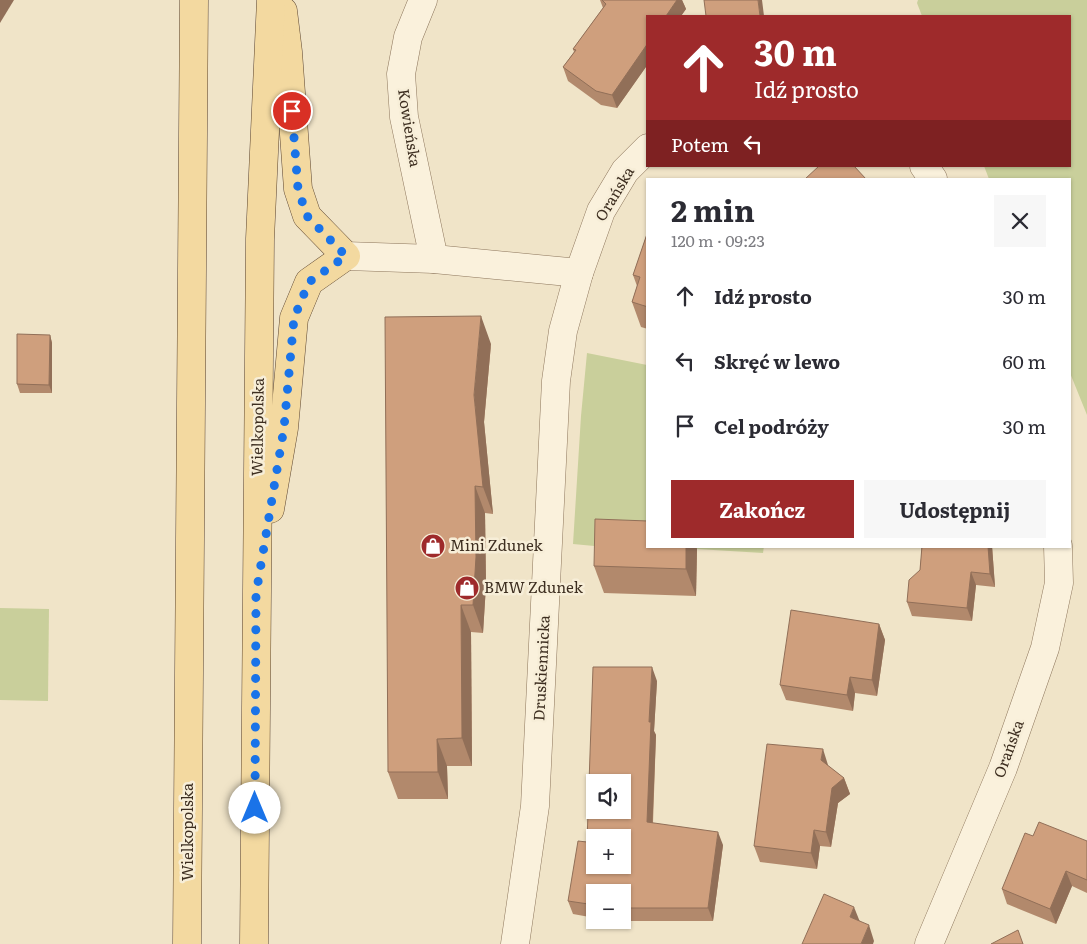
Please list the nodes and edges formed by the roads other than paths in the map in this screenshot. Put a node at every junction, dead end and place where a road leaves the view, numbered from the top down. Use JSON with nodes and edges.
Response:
{"nodes":[{"id":1,"x":194,"y":0,"type":"edge"},
{"id":2,"x":271,"y":0,"type":"edge"},
{"id":3,"x":282,"y":0,"type":"edge"},
{"id":4,"x":423,"y":0,"type":"edge"},
{"id":5,"x":646,"y":150,"type":"edge"},
{"id":6,"x":925,"y":167,"type":"edge"},
{"id":7,"x":932,"y":178,"type":"edge"},
{"id":8,"x":346,"y":256,"type":"junction"},
{"id":9,"x":434,"y":259,"type":"junction"},
{"id":10,"x":579,"y":273,"type":"junction"},
{"id":11,"x":1058,"y":548,"type":"edge"},
{"id":12,"x":256,"y":594,"type":"junction"},
{"id":13,"x":187,"y":944,"type":"edge"},
{"id":14,"x":254,"y":944,"type":"edge"},
{"id":15,"x":515,"y":944,"type":"edge"},
{"id":16,"x":929,"y":944,"type":"edge"}],
"edges":[{"from":1,"to":13,"type":"main road","name":"Wielkopolska"},
{"from":2,"to":12,"type":"main road","name":"Wielkopolska"},
{"from":3,"to":8,"type":"main road"},
{"from":4,"to":9,"type":"street","name":"Kowieńska"},
{"from":5,"to":10,"type":"street","name":"Orańska"},
{"from":6,"to":7,"type":"street"},
{"from":8,"to":9,"type":"street"},
{"from":8,"to":12,"type":"main road"},
{"from":9,"to":10,"type":"street"},
{"from":10,"to":15,"type":"street","name":"Druskiennicka"},
{"from":11,"to":16,"type":"street","name":"Orańska"},
{"from":12,"to":14,"type":"main road","name":"Wielkopolska"}]}
